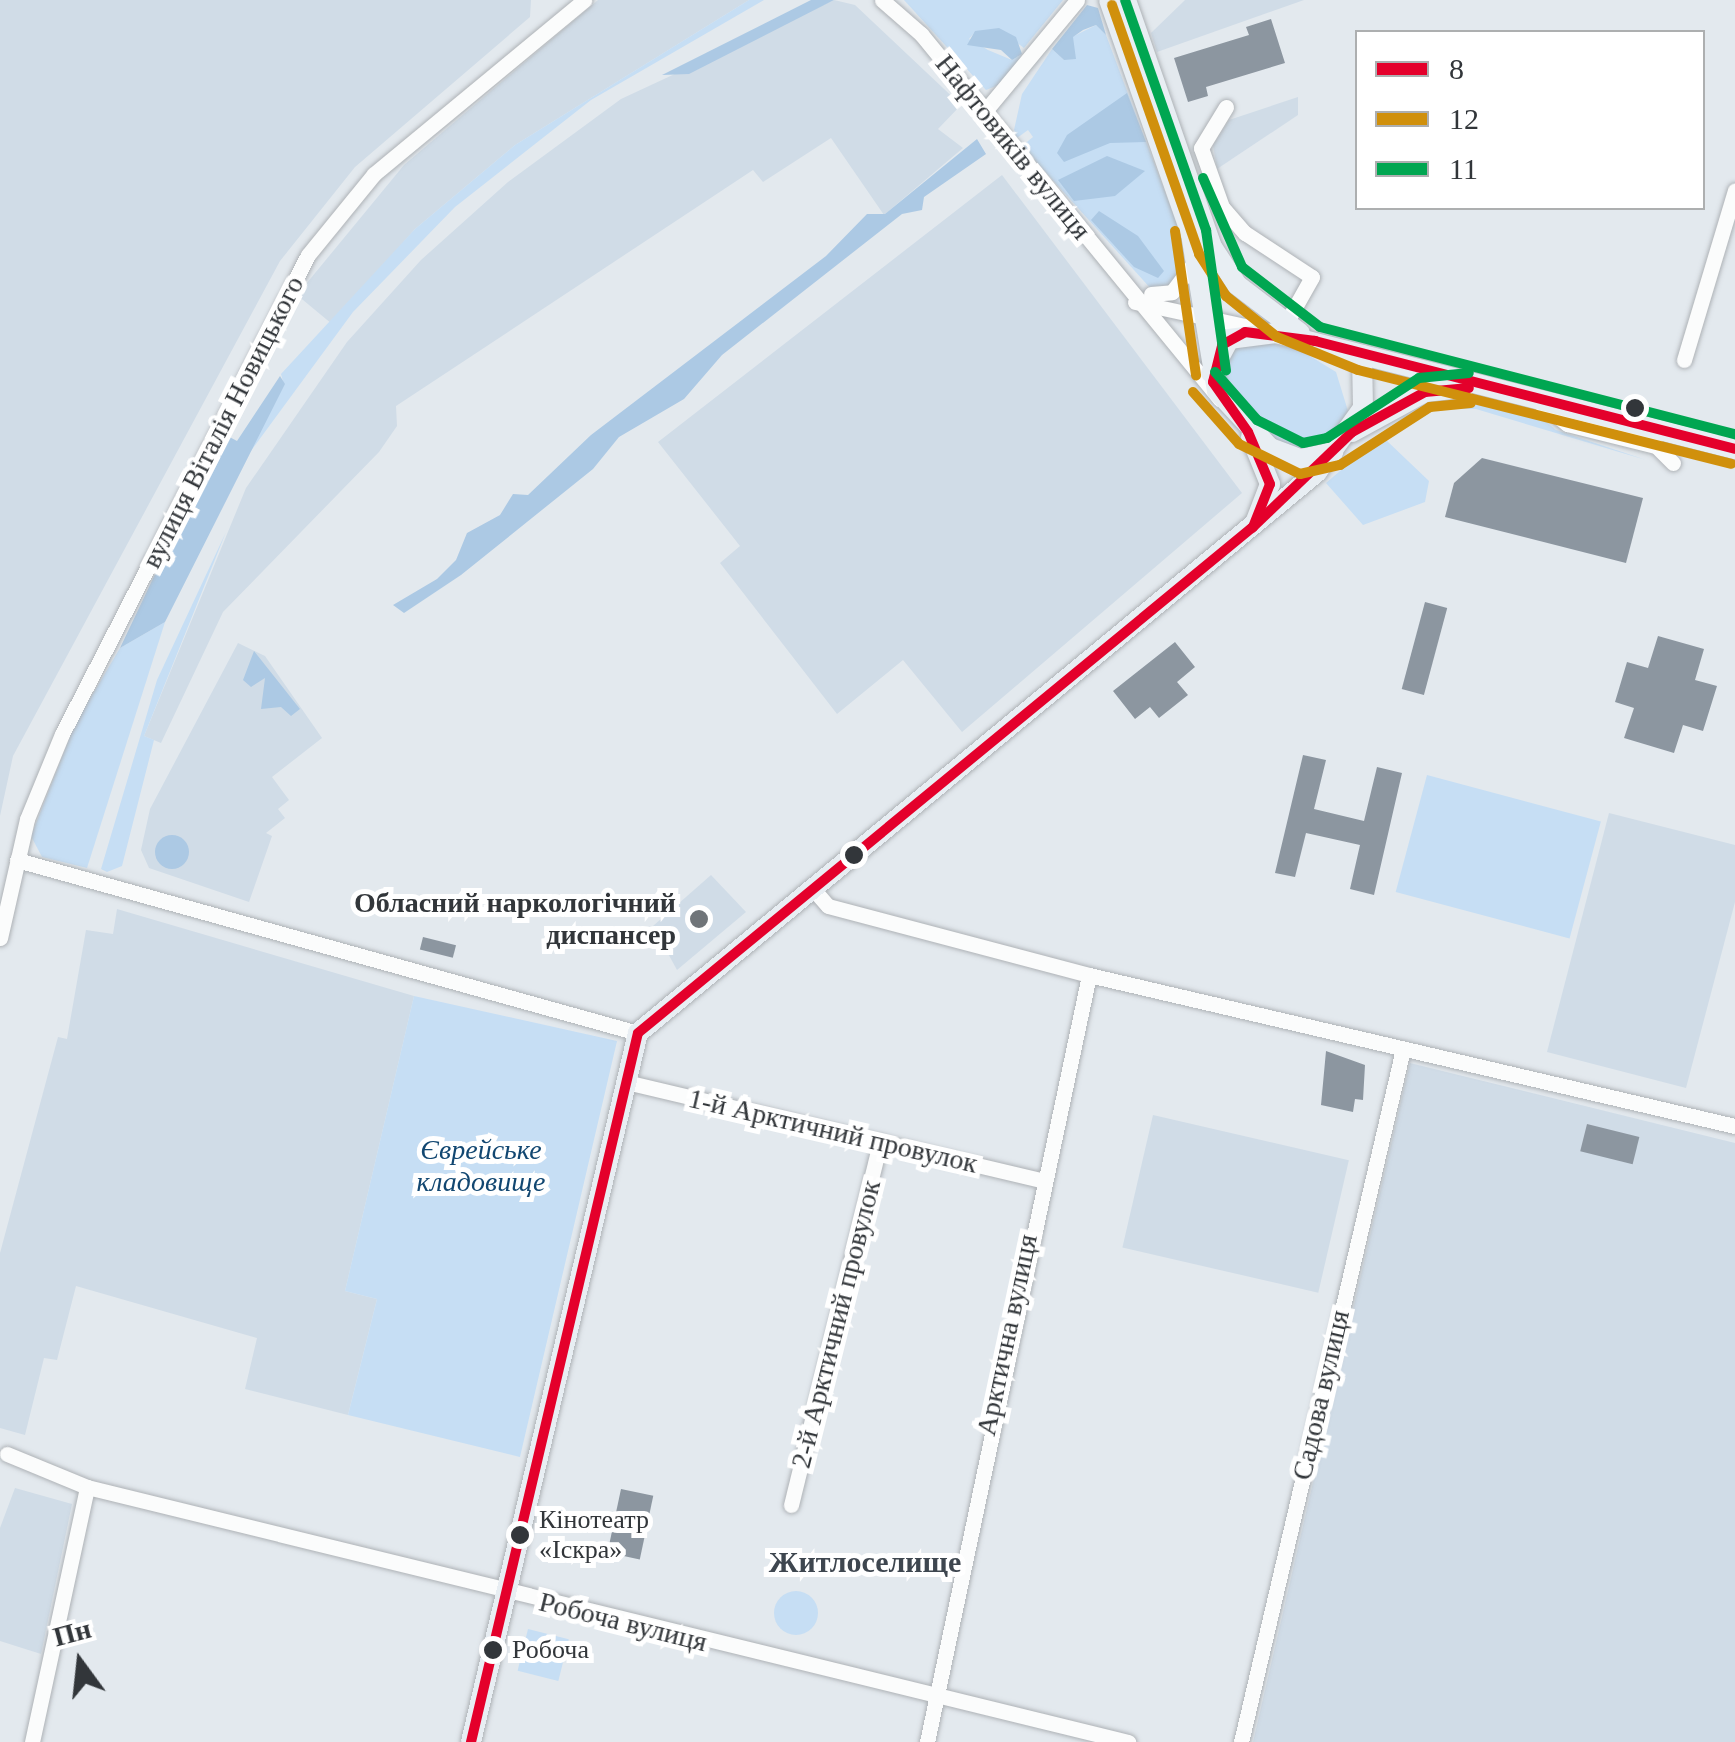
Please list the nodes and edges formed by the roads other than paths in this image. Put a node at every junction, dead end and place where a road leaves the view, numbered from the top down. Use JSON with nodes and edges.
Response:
{"nodes":[{"id":1,"x":584,"y":0,"type":"edge"},
{"id":2,"x":882,"y":0,"type":"edge"},
{"id":3,"x":1077,"y":0,"type":"edge"},
{"id":4,"x":1109,"y":0,"type":"edge"},
{"id":5,"x":1126,"y":0,"type":"edge"},
{"id":6,"x":1226,"y":106,"type":"dead end"},
{"id":7,"x":986,"y":111,"type":"junction"},
{"id":8,"x":1735,"y":190,"type":"edge"},
{"id":9,"x":1197,"y":256,"type":"junction"},
{"id":10,"x":1146,"y":299,"type":"junction"},
{"id":11,"x":1202,"y":314,"type":"junction"},
{"id":12,"x":1280,"y":329,"type":"junction"},
{"id":13,"x":1362,"y":355,"type":"junction"},
{"id":14,"x":1684,"y":360,"type":"dead end"},
{"id":15,"x":1210,"y":374,"type":"junction"},
{"id":16,"x":1490,"y":388,"type":"junction"},
{"id":17,"x":1536,"y":399,"type":"junction"},
{"id":18,"x":1226,"y":406,"type":"junction"},
{"id":19,"x":1248,"y":432,"type":"junction"},
{"id":20,"x":1352,"y":432,"type":"junction"},
{"id":21,"x":1735,"y":449,"type":"edge"},
{"id":22,"x":1334,"y":452,"type":"junction"},
{"id":23,"x":1673,"y":463,"type":"dead end"},
{"id":24,"x":1253,"y":527,"type":"junction"},
{"id":25,"x":17,"y":860,"type":"junction"},
{"id":26,"x":814,"y":890,"type":"junction"},
{"id":27,"x":0,"y":938,"type":"edge"},
{"id":28,"x":1089,"y":975,"type":"junction"},
{"id":29,"x":638,"y":1033,"type":"junction"},
{"id":30,"x":1404,"y":1049,"type":"junction"},
{"id":31,"x":626,"y":1082,"type":"junction"},
{"id":32,"x":1735,"y":1126,"type":"edge"},
{"id":33,"x":880,"y":1142,"type":"junction"},
{"id":34,"x":1040,"y":1180,"type":"junction"},
{"id":35,"x":7,"y":1454,"type":"dead end"},
{"id":36,"x":87,"y":1487,"type":"junction"},
{"id":37,"x":791,"y":1506,"type":"dead end"},
{"id":38,"x":505,"y":1593,"type":"junction"},
{"id":39,"x":936,"y":1697,"type":"junction"},
{"id":40,"x":32,"y":1742,"type":"edge"},
{"id":41,"x":471,"y":1742,"type":"edge"},
{"id":42,"x":927,"y":1742,"type":"edge"},
{"id":43,"x":1128,"y":1742,"type":"edge"},
{"id":44,"x":1241,"y":1742,"type":"edge"}],
"edges":[{"from":1,"to":25,"type":"street","name":"вулиця Віталія Новицького"},
{"from":2,"to":7,"type":"street","name":"Нафтовиків вулиця"},
{"from":3,"to":7,"type":"street"},
{"from":4,"to":9,"type":"main road"},
{"from":5,"to":12,"type":"main road"},
{"from":6,"to":12,"type":"street"},
{"from":7,"to":10,"type":"street","name":"Нафтовиків вулиця"},
{"from":8,"to":14,"type":"street"},
{"from":9,"to":10,"type":"street"},
{"from":9,"to":11,"type":"main road"},
{"from":10,"to":11,"type":"street"},
{"from":10,"to":18,"type":"street","name":"Нафтовиків вулиця"},
{"from":11,"to":12,"type":"street"},
{"from":11,"to":15,"type":"main road"},
{"from":12,"to":13,"type":"main road"},
{"from":12,"to":15,"type":"main road"},
{"from":13,"to":16,"type":"main road"},
{"from":13,"to":20,"type":"main road"},
{"from":15,"to":18,"type":"main road"},
{"from":16,"to":17,"type":"main road"},
{"from":16,"to":20,"type":"main road"},
{"from":17,"to":21,"type":"main road"},
{"from":17,"to":23,"type":"street"},
{"from":18,"to":19,"type":"main road"},
{"from":19,"to":22,"type":"main road"},
{"from":19,"to":24,"type":"main road"},
{"from":20,"to":22,"type":"main road"},
{"from":22,"to":24,"type":"main road"},
{"from":24,"to":26,"type":"main road"},
{"from":25,"to":27,"type":"street","name":"вулиця Віталія Новицького"},
{"from":25,"to":29,"type":"street"},
{"from":26,"to":28,"type":"street"},
{"from":26,"to":29,"type":"main road"},
{"from":28,"to":30,"type":"street"},
{"from":28,"to":34,"type":"street","name":"Арктична вулиця"},
{"from":29,"to":31,"type":"main road"},
{"from":30,"to":32,"type":"street"},
{"from":30,"to":44,"type":"street","name":"Садова вулиця"},
{"from":31,"to":33,"type":"street","name":"1-й Арктичний провулок"},
{"from":31,"to":38,"type":"main road"},
{"from":33,"to":34,"type":"street","name":"1-й Арктичний провулок"},
{"from":33,"to":37,"type":"street","name":"2-й Арктичний провулок"},
{"from":34,"to":39,"type":"street","name":"Арктична вулиця"},
{"from":35,"to":36,"type":"street","name":"Робоча вулиця"},
{"from":36,"to":38,"type":"street","name":"Робоча вулиця"},
{"from":36,"to":40,"type":"street"},
{"from":38,"to":39,"type":"street","name":"Робоча вулиця"},
{"from":38,"to":41,"type":"main road"},
{"from":39,"to":42,"type":"street","name":"Арктична вулиця"},
{"from":39,"to":43,"type":"street","name":"Робоча вулиця"}]}
